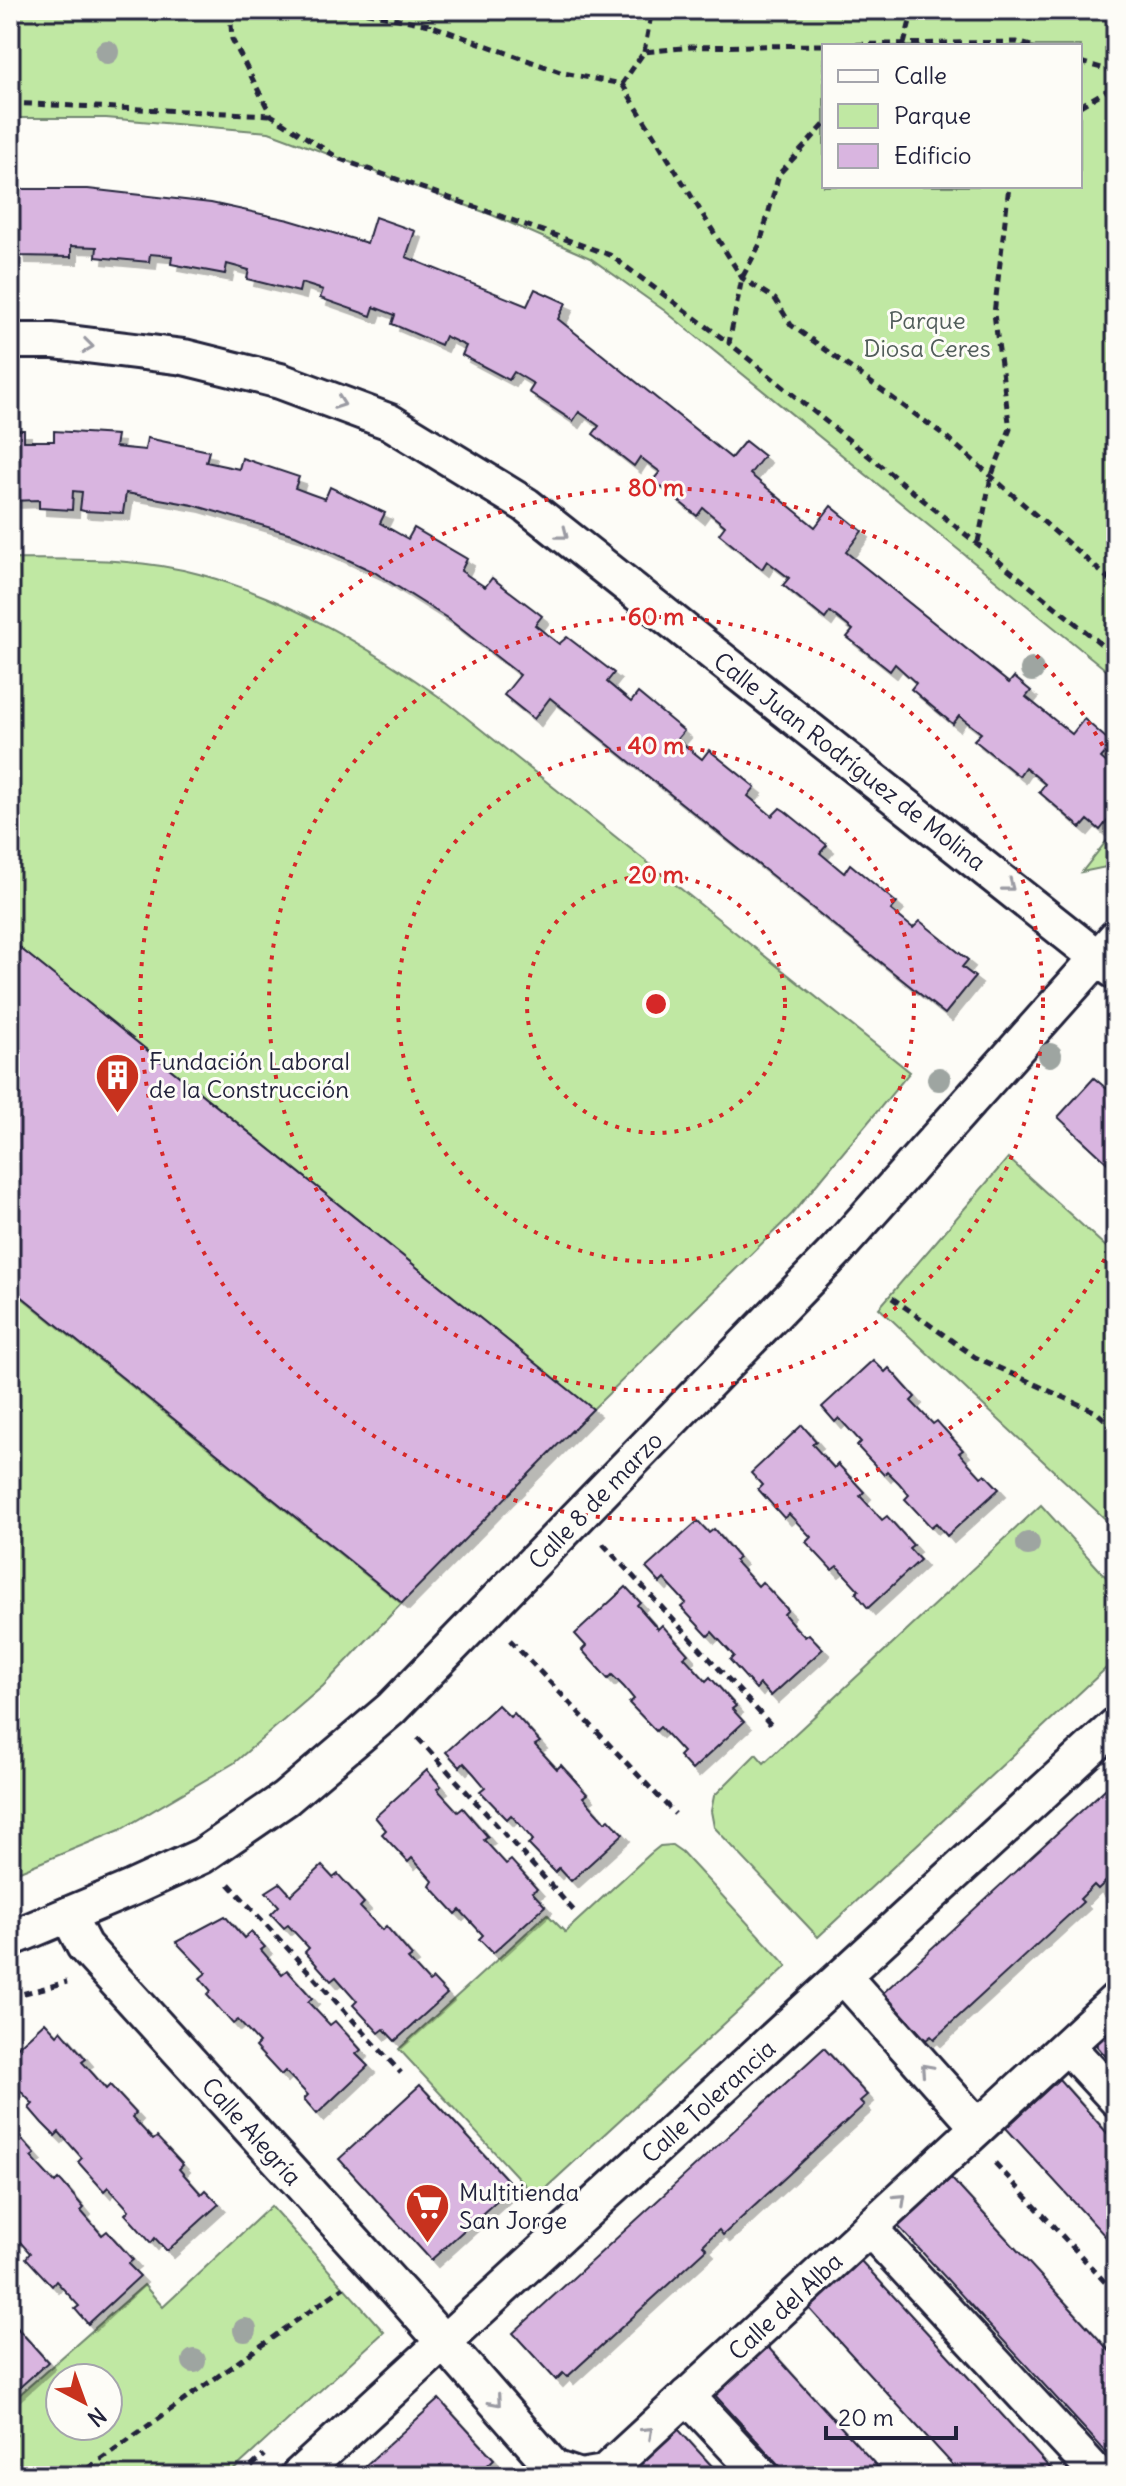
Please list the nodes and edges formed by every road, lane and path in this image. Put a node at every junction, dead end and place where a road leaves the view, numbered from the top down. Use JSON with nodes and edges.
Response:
{"nodes":[{"id":1,"x":230,"y":10,"type":"edge"},
{"id":2,"x":352,"y":10,"type":"edge"},
{"id":3,"x":430,"y":10,"type":"edge"},
{"id":4,"x":652,"y":10,"type":"edge"},
{"id":5,"x":913,"y":10,"type":"edge"},
{"id":6,"x":430,"y":25,"type":"junction"},
{"id":7,"x":902,"y":44,"type":"edge"},
{"id":8,"x":940,"y":44,"type":"edge"},
{"id":9,"x":1024,"y":44,"type":"edge"},
{"id":10,"x":822,"y":46,"type":"edge"},
{"id":11,"x":644,"y":52,"type":"junction"},
{"id":12,"x":1082,"y":63,"type":"edge"},
{"id":13,"x":1116,"y":72,"type":"edge"},
{"id":14,"x":622,"y":84,"type":"junction"},
{"id":15,"x":1116,"y":85,"type":"edge"},
{"id":16,"x":10,"y":103,"type":"edge"},
{"id":17,"x":1082,"y":105,"type":"edge"},
{"id":18,"x":271,"y":115,"type":"junction"},
{"id":19,"x":822,"y":127,"type":"edge"},
{"id":20,"x":1009,"y":188,"type":"edge"},
{"id":21,"x":742,"y":278,"type":"junction"},
{"id":22,"x":10,"y":341,"type":"edge"},
{"id":23,"x":729,"y":343,"type":"junction"},
{"id":24,"x":991,"y":477,"type":"junction"},
{"id":25,"x":978,"y":543,"type":"junction"},
{"id":26,"x":1116,"y":585,"type":"edge"},
{"id":27,"x":1116,"y":656,"type":"edge"},
{"id":28,"x":1110,"y":955,"type":"edge"},
{"id":29,"x":892,"y":1298,"type":"dead end"},
{"id":30,"x":1116,"y":1429,"type":"edge"},
{"id":31,"x":577,"y":1518,"type":"junction"},
{"id":32,"x":485,"y":1613,"type":"junction"},
{"id":33,"x":391,"y":1709,"type":"junction"},
{"id":34,"x":1116,"y":1725,"type":"edge"},
{"id":35,"x":773,"y":1727,"type":"dead end"},
{"id":36,"x":675,"y":1814,"type":"dead end"},
{"id":37,"x":202,"y":1856,"type":"junction"},
{"id":38,"x":575,"y":1912,"type":"dead end"},
{"id":39,"x":68,"y":1915,"type":"junction"},
{"id":40,"x":10,"y":1939,"type":"edge"},
{"id":41,"x":843,"y":1976,"type":"junction"},
{"id":42,"x":78,"y":1993,"type":"dead end"},
{"id":43,"x":10,"y":1997,"type":"edge"},
{"id":44,"x":1116,"y":2000,"type":"edge"},
{"id":45,"x":1067,"y":2046,"type":"junction"},
{"id":46,"x":401,"y":2073,"type":"dead end"},
{"id":47,"x":1116,"y":2099,"type":"edge"},
{"id":48,"x":974,"y":2132,"type":"junction"},
{"id":49,"x":869,"y":2228,"type":"junction"},
{"id":50,"x":375,"y":2266,"type":"junction"},
{"id":51,"x":333,"y":2276,"type":"dead end"},
{"id":52,"x":344,"y":2288,"type":"junction"},
{"id":53,"x":1116,"y":2294,"type":"edge"},
{"id":54,"x":444,"y":2342,"type":"junction"},
{"id":55,"x":687,"y":2396,"type":"junction"},
{"id":56,"x":265,"y":2455,"type":"dead end"},
{"id":57,"x":77,"y":2476,"type":"edge"},
{"id":58,"x":241,"y":2476,"type":"edge"},
{"id":59,"x":298,"y":2476,"type":"edge"},
{"id":60,"x":577,"y":2476,"type":"edge"},
{"id":61,"x":586,"y":2476,"type":"edge"},
{"id":62,"x":762,"y":2476,"type":"edge"},
{"id":63,"x":1099,"y":2476,"type":"edge"}],
"edges":[{"from":1,"to":18,"type":"path"},
{"from":2,"to":6,"type":"path"},
{"from":3,"to":6,"type":"path"},
{"from":4,"to":11,"type":"path"},
{"from":5,"to":7,"type":"path"},
{"from":6,"to":14,"type":"path"},
{"from":8,"to":9,"type":"path"},
{"from":10,"to":11,"type":"path"},
{"from":11,"to":14,"type":"path"},
{"from":12,"to":13,"type":"path"},
{"from":14,"to":21,"type":"path"},
{"from":15,"to":17,"type":"path"},
{"from":16,"to":18,"type":"path"},
{"from":18,"to":23,"type":"path"},
{"from":19,"to":21,"type":"path"},
{"from":20,"to":24,"type":"path"},
{"from":21,"to":23,"type":"path"},
{"from":21,"to":24,"type":"path"},
{"from":22,"to":28,"type":"street","name":"Calle Juan Rodríguez de Molina","one_way":true},
{"from":23,"to":25,"type":"path"},
{"from":24,"to":25,"type":"path"},
{"from":24,"to":26,"type":"path"},
{"from":25,"to":27,"type":"path"},
{"from":28,"to":31,"type":"street","name":"Calle 8 de marzo"},
{"from":29,"to":30,"type":"path"},
{"from":31,"to":32,"type":"street","name":"Calle 8 de marzo"},
{"from":31,"to":35,"type":"path"},
{"from":32,"to":33,"type":"street","name":"Calle 8 de marzo"},
{"from":32,"to":36,"type":"path"},
{"from":33,"to":37,"type":"street","name":"Calle 8 de marzo"},
{"from":33,"to":38,"type":"path"},
{"from":34,"to":41,"type":"street","name":"Calle Tolerancia"},
{"from":37,"to":39,"type":"street","name":"Calle 8 de marzo"},
{"from":37,"to":46,"type":"path"},
{"from":39,"to":40,"type":"street","name":"Calle 8 de marzo"},
{"from":39,"to":50,"type":"street","name":"Calle Alegría"},
{"from":48,"to":41,"type":"street","one_way":true},
{"from":41,"to":54,"type":"street","name":"Calle Tolerancia"},
{"from":42,"to":43,"type":"path"},
{"from":44,"to":45,"type":"street","name":"Calle del Alba"},
{"from":45,"to":47,"type":"street"},
{"from":45,"to":48,"type":"street","name":"Calle del Alba"},
{"from":49,"to":48,"type":"street","name":"Calle del Alba","one_way":true},
{"from":48,"to":53,"type":"path"},
{"from":49,"to":55,"type":"street","name":"Calle del Alba"},
{"from":49,"to":63,"type":"street"},
{"from":50,"to":52,"type":"path"},
{"from":50,"to":54,"type":"street","name":"Calle Alegría"},
{"from":51,"to":52,"type":"path"},
{"from":52,"to":57,"type":"path"},
{"from":54,"to":59,"type":"street","name":"Calle Tolerancia"},
{"from":54,"to":60,"type":"street","one_way":true},
{"from":61,"to":55,"type":"street","name":"Calle del Alba","one_way":true},
{"from":55,"to":62,"type":"street"},
{"from":56,"to":58,"type":"path"}]}
